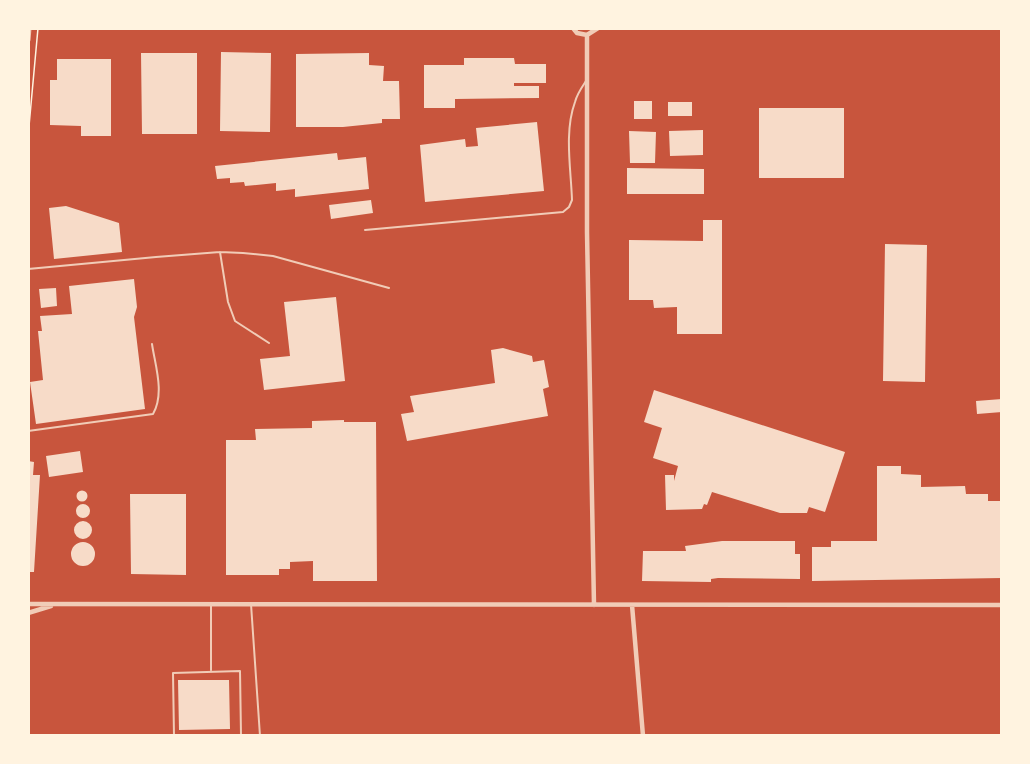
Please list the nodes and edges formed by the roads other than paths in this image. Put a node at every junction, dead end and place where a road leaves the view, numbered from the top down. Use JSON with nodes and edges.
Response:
{"nodes":[{"id":1,"x":29,"y":28,"type":"edge"},
{"id":2,"x":573,"y":28,"type":"edge"},
{"id":3,"x":598,"y":28,"type":"edge"},
{"id":4,"x":587,"y":35,"type":"junction"},
{"id":5,"x":28,"y":40,"type":"edge"},
{"id":6,"x":587,"y":78,"type":"junction"},
{"id":7,"x":365,"y":230,"type":"dead end"},
{"id":8,"x":220,"y":252,"type":"junction"},
{"id":9,"x":28,"y":269,"type":"edge"},
{"id":10,"x":389,"y":288,"type":"dead end"},
{"id":11,"x":268,"y":343,"type":"dead end"},
{"id":12,"x":152,"y":344,"type":"dead end"},
{"id":13,"x":28,"y":431,"type":"edge"},
{"id":14,"x":28,"y":604,"type":"edge"},
{"id":15,"x":211,"y":604,"type":"junction"},
{"id":16,"x":251,"y":604,"type":"junction"},
{"id":17,"x":594,"y":605,"type":"junction"},
{"id":18,"x":632,"y":605,"type":"junction"},
{"id":19,"x":1002,"y":605,"type":"edge"},
{"id":20,"x":51,"y":606,"type":"junction"},
{"id":21,"x":28,"y":613,"type":"edge"},
{"id":22,"x":211,"y":670,"type":"junction"},
{"id":23,"x":174,"y":735,"type":"edge"},
{"id":24,"x":232,"y":735,"type":"edge"},
{"id":25,"x":261,"y":735,"type":"edge"},
{"id":26,"x":643,"y":735,"type":"edge"}],
"edges":[{"from":1,"to":5,"type":"street"},
{"from":2,"to":4,"type":"street"},
{"from":3,"to":4,"type":"street"},
{"from":4,"to":6,"type":"street"},
{"from":6,"to":7,"type":"lane"},
{"from":6,"to":17,"type":"street"},
{"from":8,"to":9,"type":"lane"},
{"from":8,"to":10,"type":"lane"},
{"from":8,"to":11,"type":"lane"},
{"from":12,"to":13,"type":"lane"},
{"from":14,"to":20,"type":"street"},
{"from":15,"to":16,"type":"street"},
{"from":15,"to":20,"type":"street"},
{"from":15,"to":22,"type":"lane"},
{"from":16,"to":17,"type":"street"},
{"from":16,"to":25,"type":"lane"},
{"from":17,"to":18,"type":"street"},
{"from":18,"to":19,"type":"street"},
{"from":18,"to":26,"type":"street"},
{"from":20,"to":21,"type":"street"},
{"from":22,"to":23,"type":"lane"},
{"from":22,"to":24,"type":"lane"}]}
